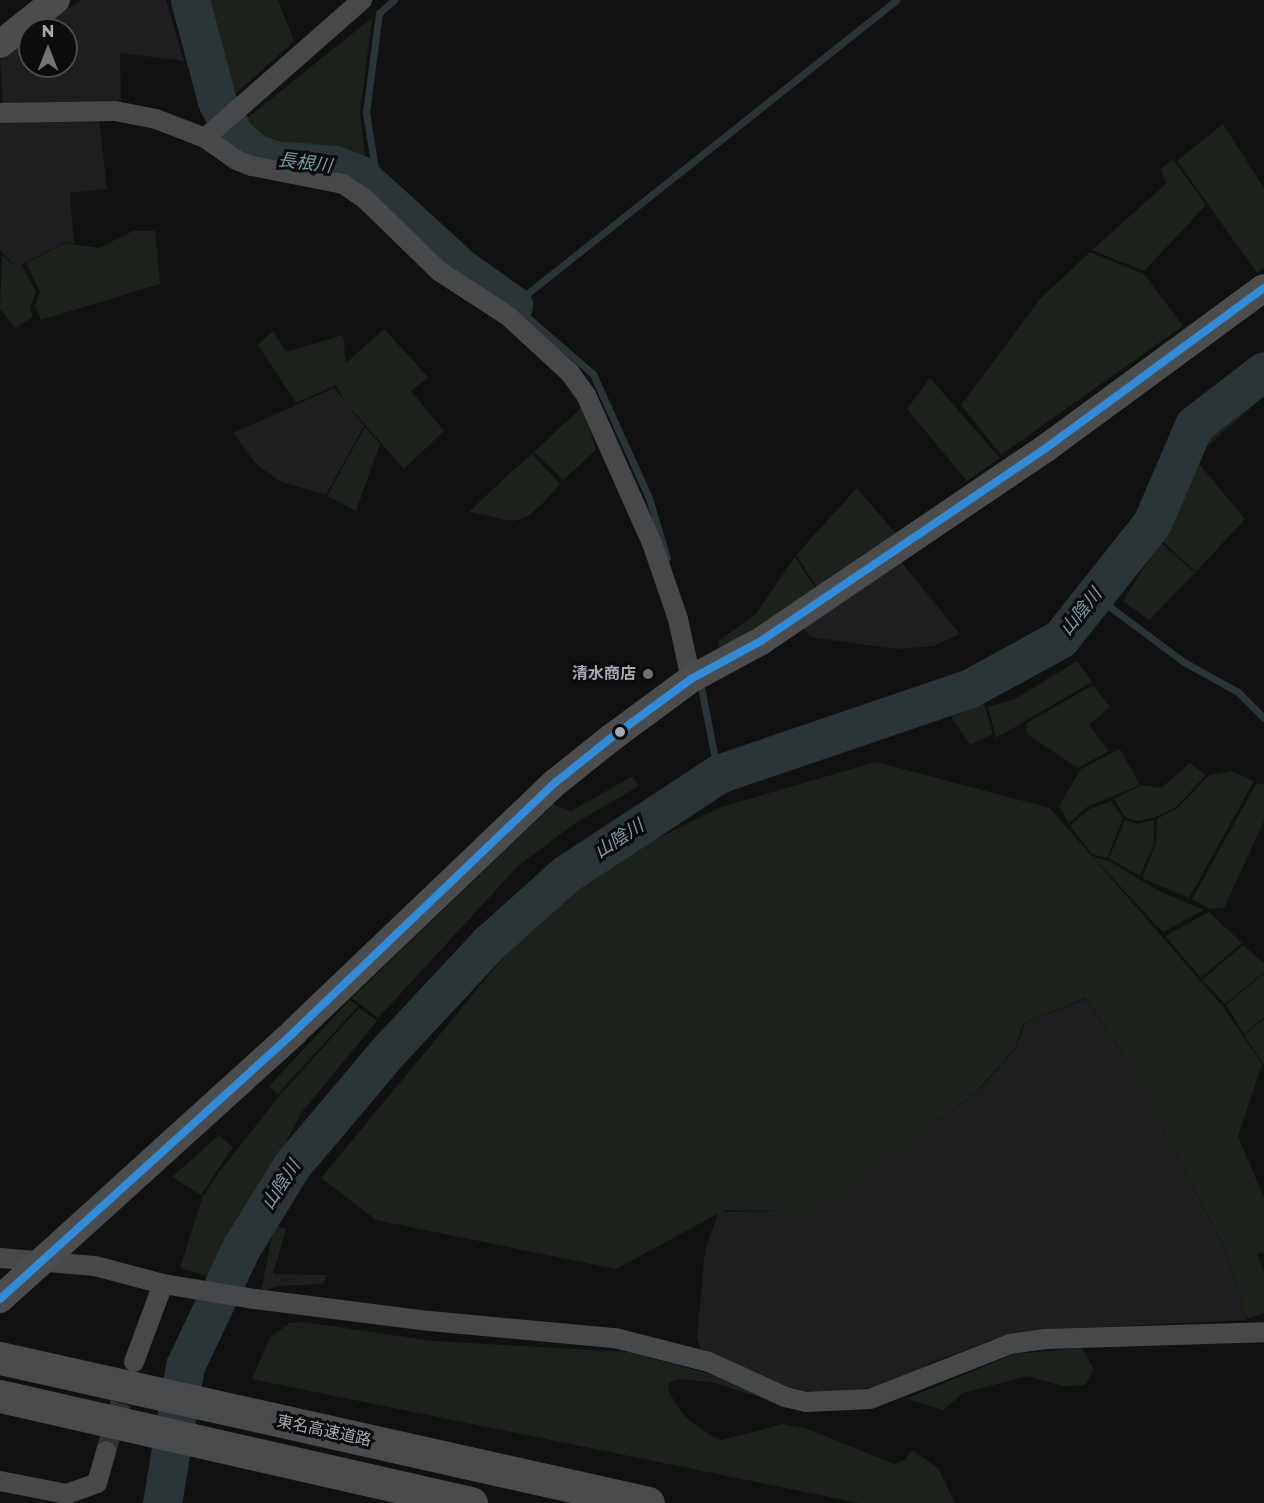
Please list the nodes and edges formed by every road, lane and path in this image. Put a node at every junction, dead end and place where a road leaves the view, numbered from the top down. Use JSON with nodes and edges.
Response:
{"nodes":[{"id":1,"x":56,"y":0,"type":"edge"},
{"id":2,"x":362,"y":0,"type":"edge"},
{"id":3,"x":0,"y":44,"type":"edge"},
{"id":4,"x":0,"y":113,"type":"edge"},
{"id":5,"x":210,"y":133,"type":"junction"},
{"id":6,"x":1264,"y":288,"type":"edge"},
{"id":7,"x":691,"y":679,"type":"junction"},
{"id":8,"x":0,"y":1258,"type":"edge"},
{"id":9,"x":42,"y":1260,"type":"junction"},
{"id":10,"x":171,"y":1285,"type":"junction"},
{"id":11,"x":0,"y":1299,"type":"edge"},
{"id":12,"x":1264,"y":1332,"type":"edge"},
{"id":13,"x":0,"y":1358,"type":"edge"},
{"id":14,"x":135,"y":1376,"type":"junction"},
{"id":15,"x":0,"y":1396,"type":"edge"},
{"id":16,"x":114,"y":1438,"type":"junction"},
{"id":17,"x":0,"y":1481,"type":"edge"},
{"id":18,"x":471,"y":1503,"type":"edge"},
{"id":19,"x":648,"y":1503,"type":"edge"}],
"edges":[{"from":1,"to":3,"type":"main road"},
{"from":2,"to":5,"type":"street"},
{"from":4,"to":5,"type":"street"},
{"from":5,"to":7,"type":"street"},
{"from":6,"to":7,"type":"main road"},
{"from":7,"to":9,"type":"main road"},
{"from":8,"to":9,"type":"street"},
{"from":9,"to":10,"type":"street"},
{"from":9,"to":11,"type":"main road"},
{"from":10,"to":12,"type":"street"},
{"from":10,"to":14,"type":"street"},
{"from":13,"to":14,"type":"highway","name":"東名高速道路"},
{"from":14,"to":19,"type":"highway","name":"東名高速道路"},
{"from":15,"to":16,"type":"highway"},
{"from":16,"to":17,"type":"street"},
{"from":16,"to":18,"type":"highway"}]}
